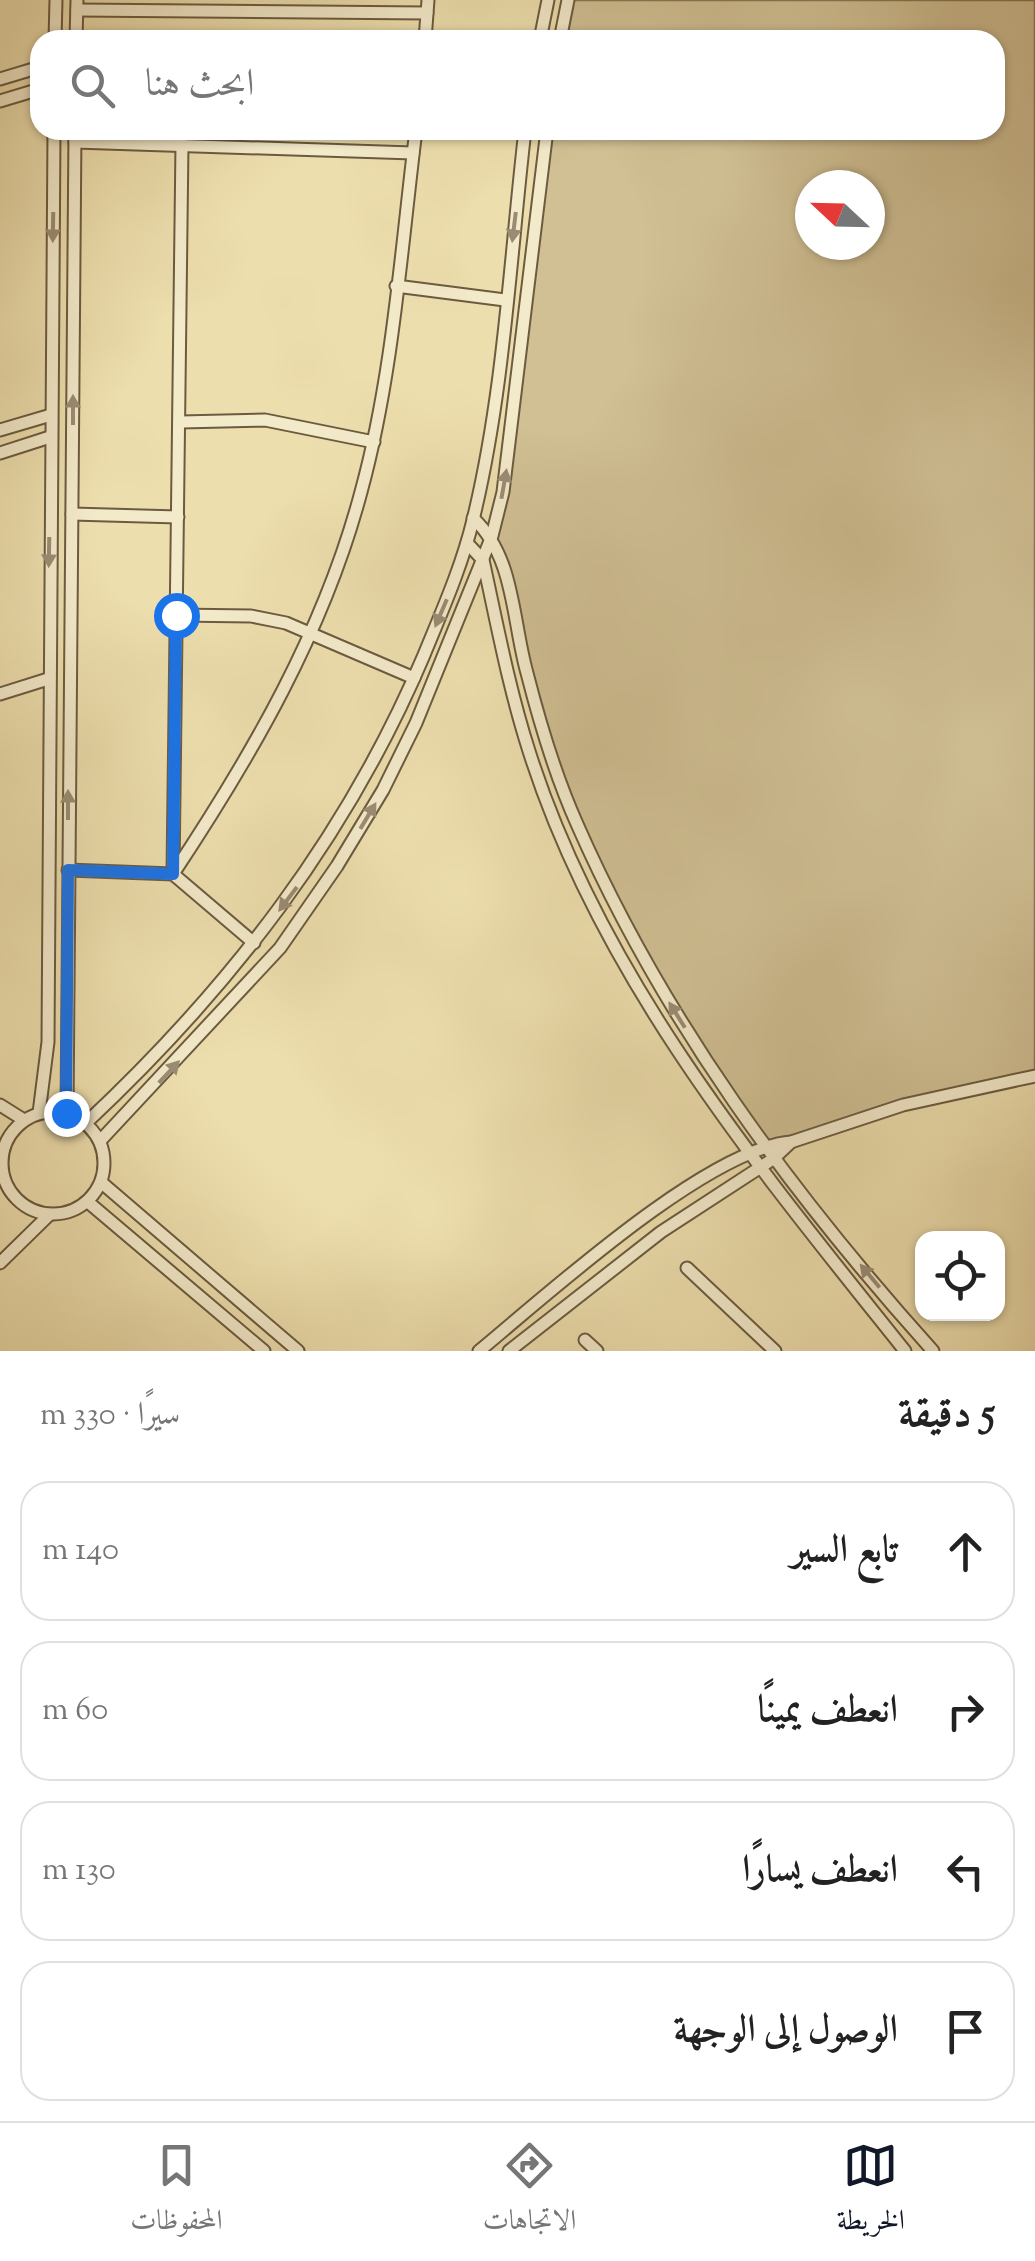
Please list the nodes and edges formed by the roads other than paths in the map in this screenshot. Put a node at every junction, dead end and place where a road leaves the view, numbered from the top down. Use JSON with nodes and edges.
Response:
{"nodes":[{"id":1,"x":56,"y":0,"type":"edge"},
{"id":2,"x":548,"y":0,"type":"edge"},
{"id":3,"x":568,"y":0,"type":"edge"},
{"id":4,"x":77,"y":5,"type":"edge"},
{"id":5,"x":182,"y":5,"type":"edge"},
{"id":6,"x":427,"y":7,"type":"edge"},
{"id":7,"x":55,"y":30,"type":"edge"},
{"id":8,"x":76,"y":30,"type":"edge"},
{"id":9,"x":542,"y":30,"type":"edge"},
{"id":10,"x":562,"y":30,"type":"edge"},
{"id":11,"x":30,"y":70,"type":"edge"},
{"id":12,"x":0,"y":79,"type":"edge"},
{"id":13,"x":30,"y":93,"type":"edge"},
{"id":14,"x":0,"y":102,"type":"edge"},
{"id":15,"x":54,"y":140,"type":"edge"},
{"id":16,"x":75,"y":140,"type":"edge"},
{"id":17,"x":128,"y":140,"type":"edge"},
{"id":18,"x":415,"y":140,"type":"edge"},
{"id":19,"x":524,"y":140,"type":"edge"},
{"id":20,"x":545,"y":140,"type":"edge"},
{"id":21,"x":182,"y":144,"type":"junction"},
{"id":22,"x":413,"y":153,"type":"junction"},
{"id":23,"x":396,"y":286,"type":"junction"},
{"id":24,"x":505,"y":300,"type":"junction"},
{"id":25,"x":51,"y":416,"type":"junction"},
{"id":26,"x":181,"y":422,"type":"junction"},
{"id":27,"x":0,"y":430,"type":"edge"},
{"id":28,"x":50,"y":437,"type":"junction"},
{"id":29,"x":374,"y":442,"type":"junction"},
{"id":30,"x":0,"y":453,"type":"edge"},
{"id":31,"x":72,"y":514,"type":"junction"},
{"id":32,"x":178,"y":516,"type":"junction"},
{"id":33,"x":473,"y":518,"type":"junction"},
{"id":34,"x":492,"y":536,"type":"junction"},
{"id":35,"x":467,"y":543,"type":"junction"},
{"id":36,"x":483,"y":560,"type":"junction"},
{"id":37,"x":176,"y":615,"type":"junction"},
{"id":38,"x":310,"y":632,"type":"junction"},
{"id":39,"x":414,"y":678,"type":"junction"},
{"id":40,"x":48,"y":680,"type":"junction"},
{"id":41,"x":0,"y":694,"type":"edge"},
{"id":42,"x":68,"y":870,"type":"junction"},
{"id":43,"x":173,"y":874,"type":"junction"},
{"id":44,"x":254,"y":943,"type":"junction"},
{"id":45,"x":1035,"y":1076,"type":"edge"},
{"id":46,"x":0,"y":1105,"type":"edge"},
{"id":47,"x":39,"y":1113,"type":"junction"},
{"id":48,"x":66,"y":1113,"type":"junction"},
{"id":49,"x":24,"y":1120,"type":"junction"},
{"id":50,"x":86,"y":1123,"type":"junction"},
{"id":51,"x":6,"y":1129,"type":"edge"},
{"id":52,"x":100,"y":1141,"type":"junction"},
{"id":53,"x":791,"y":1142,"type":"junction"},
{"id":54,"x":764,"y":1144,"type":"junction"},
{"id":55,"x":748,"y":1154,"type":"junction"},
{"id":56,"x":773,"y":1159,"type":"junction"},
{"id":57,"x":1,"y":1162,"type":"edge"},
{"id":58,"x":758,"y":1168,"type":"junction"},
{"id":59,"x":102,"y":1183,"type":"junction"},
{"id":60,"x":88,"y":1202,"type":"junction"},
{"id":61,"x":49,"y":1215,"type":"junction"},
{"id":62,"x":0,"y":1263,"type":"edge"},
{"id":63,"x":687,"y":1268,"type":"dead end"},
{"id":64,"x":585,"y":1340,"type":"dead end"},
{"id":65,"x":927,"y":1349,"type":"edge"},
{"id":66,"x":264,"y":1351,"type":"edge"},
{"id":67,"x":298,"y":1351,"type":"edge"},
{"id":68,"x":479,"y":1351,"type":"edge"},
{"id":69,"x":508,"y":1351,"type":"edge"},
{"id":70,"x":597,"y":1351,"type":"edge"},
{"id":71,"x":776,"y":1351,"type":"edge"},
{"id":72,"x":905,"y":1351,"type":"edge"}],
"edges":[{"from":1,"to":7,"type":"street"},
{"from":2,"to":9,"type":"street"},
{"from":3,"to":10,"type":"street"},
{"from":4,"to":5,"type":"street"},
{"from":4,"to":8,"type":"street"},
{"from":5,"to":6,"type":"street"},
{"from":11,"to":12,"type":"street"},
{"from":13,"to":14,"type":"street"},
{"from":15,"to":25,"type":"street","one_way":true},
{"from":31,"to":16,"type":"street","one_way":true},
{"from":17,"to":21,"type":"street"},
{"from":18,"to":22,"type":"street"},
{"from":19,"to":24,"type":"street","one_way":true},
{"from":34,"to":20,"type":"street","one_way":true},
{"from":21,"to":22,"type":"street"},
{"from":21,"to":26,"type":"street"},
{"from":22,"to":23,"type":"street"},
{"from":23,"to":24,"type":"street"},
{"from":23,"to":29,"type":"street"},
{"from":24,"to":33,"type":"street"},
{"from":25,"to":27,"type":"street"},
{"from":25,"to":28,"type":"street"},
{"from":26,"to":29,"type":"street"},
{"from":26,"to":32,"type":"street"},
{"from":28,"to":30,"type":"street"},
{"from":28,"to":40,"type":"street","one_way":true},
{"from":29,"to":38,"type":"street"},
{"from":31,"to":32,"type":"street"},
{"from":42,"to":31,"type":"street","one_way":true},
{"from":32,"to":37,"type":"street"},
{"from":33,"to":34,"type":"street"},
{"from":33,"to":35,"type":"street"},
{"from":34,"to":36,"type":"street"},
{"from":54,"to":34,"type":"street","one_way":true},
{"from":35,"to":36,"type":"street"},
{"from":35,"to":39,"type":"street","one_way":true},
{"from":52,"to":36,"type":"street","one_way":true},
{"from":36,"to":55,"type":"street"},
{"from":37,"to":38,"type":"street"},
{"from":37,"to":43,"type":"street"},
{"from":38,"to":39,"type":"street"},
{"from":38,"to":43,"type":"street"},
{"from":39,"to":44,"type":"street","one_way":true},
{"from":40,"to":41,"type":"street"},
{"from":40,"to":47,"type":"street"},
{"from":42,"to":43,"type":"street"},
{"from":42,"to":48,"type":"street"},
{"from":43,"to":44,"type":"street"},
{"from":44,"to":50,"type":"street"},
{"from":45,"to":53,"type":"street"},
{"from":46,"to":49,"type":"street"},
{"from":47,"to":48,"type":"street"},
{"from":47,"to":49,"type":"street"},
{"from":48,"to":50,"type":"street"},
{"from":49,"to":51,"type":"street"},
{"from":50,"to":52,"type":"street"},
{"from":51,"to":57,"type":"street"},
{"from":52,"to":59,"type":"street"},
{"from":53,"to":54,"type":"street"},
{"from":53,"to":56,"type":"street"},
{"from":54,"to":55,"type":"street"},
{"from":54,"to":56,"type":"street"},
{"from":55,"to":58,"type":"street"},
{"from":55,"to":68,"type":"street"},
{"from":56,"to":58,"type":"street"},
{"from":65,"to":56,"type":"street","one_way":true},
{"from":57,"to":61,"type":"street"},
{"from":58,"to":69,"type":"street"},
{"from":58,"to":72,"type":"street"},
{"from":59,"to":60,"type":"street"},
{"from":59,"to":67,"type":"street"},
{"from":60,"to":61,"type":"street"},
{"from":60,"to":66,"type":"street"},
{"from":61,"to":62,"type":"street"},
{"from":63,"to":71,"type":"street"},
{"from":64,"to":70,"type":"street"}]}
